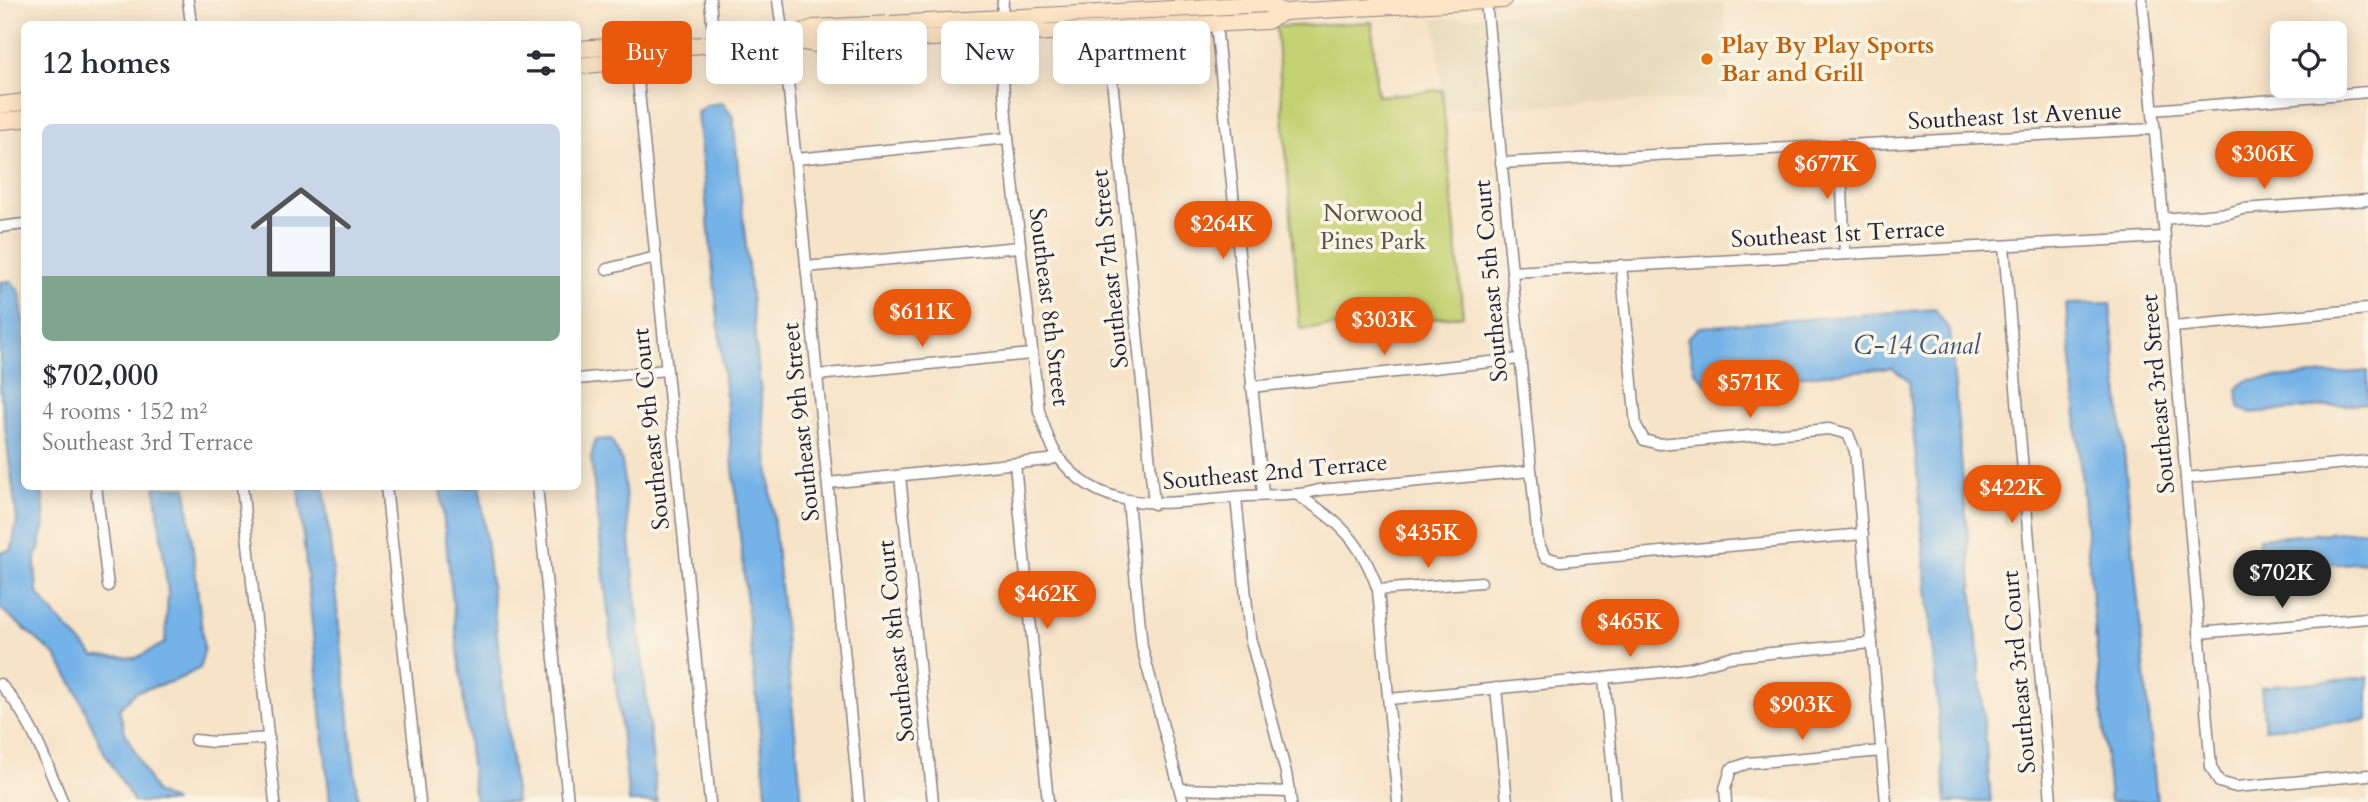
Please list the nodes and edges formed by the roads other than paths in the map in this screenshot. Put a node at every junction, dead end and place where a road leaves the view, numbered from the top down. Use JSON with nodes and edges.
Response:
{"nodes":[{"id":1,"x":188,"y":0,"type":"edge"},
{"id":2,"x":710,"y":0,"type":"edge"},
{"id":3,"x":778,"y":0,"type":"edge"},
{"id":4,"x":1003,"y":0,"type":"edge"},
{"id":5,"x":1503,"y":0,"type":"edge"},
{"id":6,"x":2142,"y":0,"type":"edge"},
{"id":7,"x":1486,"y":1,"type":"edge"},
{"id":8,"x":1432,"y":2,"type":"edge"},
{"id":9,"x":1224,"y":3,"type":"edge"},
{"id":10,"x":1207,"y":4,"type":"edge"},
{"id":11,"x":1284,"y":12,"type":"junction"},
{"id":12,"x":191,"y":21,"type":"edge"},
{"id":13,"x":712,"y":21,"type":"edge"},
{"id":14,"x":780,"y":21,"type":"edge"},
{"id":15,"x":1002,"y":21,"type":"edge"},
{"id":16,"x":1039,"y":22,"type":"edge"},
{"id":17,"x":1210,"y":24,"type":"edge"},
{"id":18,"x":1216,"y":24,"type":"junction"},
{"id":19,"x":941,"y":27,"type":"edge"},
{"id":20,"x":803,"y":31,"type":"edge"},
{"id":21,"x":602,"y":47,"type":"edge"},
{"id":22,"x":581,"y":49,"type":"edge"},
{"id":23,"x":602,"y":63,"type":"edge"},
{"id":24,"x":581,"y":66,"type":"edge"},
{"id":25,"x":638,"y":84,"type":"edge"},
{"id":26,"x":788,"y":84,"type":"edge"},
{"id":27,"x":1005,"y":84,"type":"edge"},
{"id":28,"x":1112,"y":84,"type":"edge"},
{"id":29,"x":2368,"y":92,"type":"edge"},
{"id":30,"x":21,"y":102,"type":"edge"},
{"id":31,"x":0,"y":105,"type":"edge"},
{"id":32,"x":2153,"y":110,"type":"junction"},
{"id":33,"x":21,"y":119,"type":"edge"},
{"id":34,"x":0,"y":121,"type":"edge"},
{"id":35,"x":2154,"y":129,"type":"junction"},
{"id":36,"x":1008,"y":138,"type":"junction"},
{"id":37,"x":1840,"y":147,"type":"junction"},
{"id":38,"x":796,"y":159,"type":"junction"},
{"id":39,"x":1501,"y":163,"type":"junction"},
{"id":40,"x":2368,"y":200,"type":"edge"},
{"id":41,"x":2163,"y":219,"type":"junction"},
{"id":42,"x":21,"y":224,"type":"edge"},
{"id":43,"x":0,"y":227,"type":"edge"},
{"id":44,"x":2165,"y":237,"type":"junction"},
{"id":45,"x":2004,"y":246,"type":"junction"},
{"id":46,"x":1019,"y":247,"type":"junction"},
{"id":47,"x":1846,"y":254,"type":"junction"},
{"id":48,"x":656,"y":257,"type":"junction"},
{"id":49,"x":1621,"y":265,"type":"junction"},
{"id":50,"x":806,"y":267,"type":"junction"},
{"id":51,"x":607,"y":269,"type":"dead end"},
{"id":52,"x":1512,"y":272,"type":"junction"},
{"id":53,"x":2368,"y":309,"type":"edge"},
{"id":54,"x":2173,"y":327,"type":"junction"},
{"id":55,"x":1031,"y":354,"type":"junction"},
{"id":56,"x":1519,"y":359,"type":"junction"},
{"id":57,"x":666,"y":370,"type":"junction"},
{"id":58,"x":817,"y":375,"type":"junction"},
{"id":59,"x":581,"y":379,"type":"edge"},
{"id":60,"x":1251,"y":387,"type":"junction"},
{"id":61,"x":1058,"y":457,"type":"junction"},
{"id":62,"x":2368,"y":461,"type":"edge"},
{"id":63,"x":1015,"y":464,"type":"junction"},
{"id":64,"x":1531,"y":471,"type":"junction"},
{"id":65,"x":900,"y":476,"type":"junction"},
{"id":66,"x":2186,"y":478,"type":"junction"},
{"id":67,"x":828,"y":483,"type":"junction"},
{"id":68,"x":96,"y":490,"type":"edge"},
{"id":69,"x":242,"y":490,"type":"edge"},
{"id":70,"x":386,"y":490,"type":"edge"},
{"id":71,"x":537,"y":490,"type":"edge"},
{"id":72,"x":1263,"y":495,"type":"junction"},
{"id":73,"x":1299,"y":496,"type":"junction"},
{"id":74,"x":1236,"y":497,"type":"junction"},
{"id":75,"x":1128,"y":501,"type":"junction"},
{"id":76,"x":1154,"y":503,"type":"junction"},
{"id":77,"x":1863,"y":534,"type":"junction"},
{"id":78,"x":1481,"y":582,"type":"dead end"},
{"id":79,"x":108,"y":586,"type":"dead end"},
{"id":80,"x":1378,"y":590,"type":"junction"},
{"id":81,"x":2368,"y":618,"type":"edge"},
{"id":82,"x":2199,"y":633,"type":"junction"},
{"id":83,"x":1872,"y":643,"type":"junction"},
{"id":84,"x":1604,"y":678,"type":"junction"},
{"id":85,"x":0,"y":684,"type":"edge"},
{"id":86,"x":1496,"y":688,"type":"junction"},
{"id":87,"x":1388,"y":699,"type":"junction"},
{"id":88,"x":269,"y":738,"type":"junction"},
{"id":89,"x":195,"y":740,"type":"dead end"},
{"id":90,"x":1882,"y":751,"type":"junction"},
{"id":91,"x":2368,"y":775,"type":"edge"},
{"id":92,"x":1180,"y":789,"type":"junction"},
{"id":93,"x":1291,"y":797,"type":"edge"},
{"id":94,"x":2051,"y":801,"type":"edge"},
{"id":95,"x":63,"y":802,"type":"edge"},
{"id":96,"x":275,"y":802,"type":"edge"},
{"id":97,"x":420,"y":802,"type":"edge"},
{"id":98,"x":568,"y":802,"type":"edge"},
{"id":99,"x":710,"y":802,"type":"edge"},
{"id":100,"x":859,"y":802,"type":"edge"},
{"id":101,"x":933,"y":802,"type":"edge"},
{"id":102,"x":1048,"y":802,"type":"edge"},
{"id":103,"x":1183,"y":802,"type":"edge"},
{"id":104,"x":1398,"y":802,"type":"edge"},
{"id":105,"x":1507,"y":802,"type":"edge"},
{"id":106,"x":1616,"y":802,"type":"edge"},
{"id":107,"x":1726,"y":802,"type":"edge"},
{"id":108,"x":1886,"y":802,"type":"edge"}],
"edges":[{"from":1,"to":12,"type":"street"},
{"from":2,"to":13,"type":"street"},
{"from":3,"to":14,"type":"street","name":"Southeast 9th Street"},
{"from":4,"to":15,"type":"street","name":"Southeast 8th Street"},
{"from":5,"to":7,"type":"street"},
{"from":6,"to":32,"type":"street","name":"Southeast 3rd Street"},
{"from":7,"to":8,"type":"street"},
{"from":7,"to":39,"type":"street","name":"Southeast 5th Court"},
{"from":8,"to":11,"type":"street"},
{"from":9,"to":10,"type":"street"},
{"from":9,"to":11,"type":"street"},
{"from":10,"to":16,"type":"street"},
{"from":11,"to":18,"type":"street"},
{"from":17,"to":18,"type":"street"},
{"from":18,"to":60,"type":"street"},
{"from":19,"to":20,"type":"street"},
{"from":21,"to":22,"type":"street"},
{"from":23,"to":24,"type":"street"},
{"from":25,"to":48,"type":"street","name":"Southeast 9th Court"},
{"from":26,"to":38,"type":"street","name":"Southeast 9th Street"},
{"from":27,"to":36,"type":"street","name":"Southeast 8th Street"},
{"from":28,"to":76,"type":"street","name":"Southeast 7th Street"},
{"from":29,"to":32,"type":"street","name":"Southeast 1st Avenue"},
{"from":30,"to":31,"type":"street"},
{"from":32,"to":35,"type":"street","name":"Southeast 3rd Street"},
{"from":33,"to":34,"type":"street"},
{"from":35,"to":37,"type":"street","name":"Southeast 1st Avenue"},
{"from":35,"to":41,"type":"street","name":"Southeast 3rd Street"},
{"from":36,"to":38,"type":"street"},
{"from":36,"to":46,"type":"street","name":"Southeast 8th Street"},
{"from":37,"to":39,"type":"street","name":"Southeast 1st Avenue"},
{"from":37,"to":47,"type":"street"},
{"from":38,"to":50,"type":"street","name":"Southeast 9th Street"},
{"from":39,"to":52,"type":"street","name":"Southeast 5th Court"},
{"from":40,"to":41,"type":"street"},
{"from":41,"to":44,"type":"street","name":"Southeast 3rd Street"},
{"from":42,"to":43,"type":"street"},
{"from":44,"to":45,"type":"street","name":"Southeast 1st Terrace"},
{"from":44,"to":54,"type":"street","name":"Southeast 3rd Street"},
{"from":45,"to":47,"type":"street","name":"Southeast 1st Terrace"},
{"from":45,"to":94,"type":"street","name":"Southeast 3rd Court"},
{"from":46,"to":50,"type":"street"},
{"from":46,"to":55,"type":"street","name":"Southeast 8th Street"},
{"from":47,"to":49,"type":"street","name":"Southeast 1st Terrace"},
{"from":48,"to":51,"type":"street"},
{"from":48,"to":57,"type":"street","name":"Southeast 9th Court"},
{"from":49,"to":52,"type":"street","name":"Southeast 1st Terrace"},
{"from":49,"to":77,"type":"street"},
{"from":50,"to":58,"type":"street","name":"Southeast 9th Street"},
{"from":52,"to":56,"type":"street","name":"Southeast 5th Court"},
{"from":53,"to":54,"type":"street"},
{"from":54,"to":66,"type":"street","name":"Southeast 3rd Street"},
{"from":55,"to":58,"type":"street"},
{"from":55,"to":61,"type":"street","name":"Southeast 8th Street"},
{"from":56,"to":60,"type":"street"},
{"from":56,"to":64,"type":"street","name":"Southeast 5th Court"},
{"from":57,"to":59,"type":"street"},
{"from":57,"to":99,"type":"street","name":"Southeast 9th Court"},
{"from":58,"to":67,"type":"street","name":"Southeast 9th Street"},
{"from":60,"to":72,"type":"street"},
{"from":61,"to":63,"type":"street"},
{"from":61,"to":75,"type":"street","name":"Southeast 2nd Terrace"},
{"from":62,"to":66,"type":"street"},
{"from":63,"to":65,"type":"street"},
{"from":63,"to":102,"type":"street"},
{"from":64,"to":73,"type":"street","name":"Southeast 2nd Terrace"},
{"from":64,"to":77,"type":"street","name":"Southeast 5th Court"},
{"from":65,"to":67,"type":"street"},
{"from":65,"to":101,"type":"street","name":"Southeast 8th Court"},
{"from":66,"to":82,"type":"street","name":"Southeast 3rd Street"},
{"from":67,"to":100,"type":"street","name":"Southeast 9th Street"},
{"from":68,"to":79,"type":"street"},
{"from":69,"to":88,"type":"street"},
{"from":70,"to":97,"type":"street"},
{"from":71,"to":98,"type":"street"},
{"from":72,"to":73,"type":"street","name":"Southeast 2nd Terrace"},
{"from":72,"to":74,"type":"street","name":"Southeast 2nd Terrace"},
{"from":73,"to":80,"type":"street"},
{"from":74,"to":76,"type":"street","name":"Southeast 2nd Terrace"},
{"from":74,"to":93,"type":"street"},
{"from":75,"to":76,"type":"street","name":"Southeast 2nd Terrace"},
{"from":75,"to":92,"type":"street"},
{"from":77,"to":83,"type":"street"},
{"from":78,"to":80,"type":"street"},
{"from":80,"to":87,"type":"street"},
{"from":81,"to":82,"type":"street"},
{"from":82,"to":91,"type":"street","name":"Southeast 3rd Street"},
{"from":83,"to":84,"type":"street"},
{"from":83,"to":90,"type":"street"},
{"from":84,"to":86,"type":"street"},
{"from":84,"to":106,"type":"street"},
{"from":85,"to":95,"type":"street"},
{"from":86,"to":87,"type":"street"},
{"from":86,"to":105,"type":"street"},
{"from":87,"to":104,"type":"street"},
{"from":88,"to":89,"type":"street"},
{"from":88,"to":96,"type":"street"},
{"from":90,"to":107,"type":"street"},
{"from":90,"to":108,"type":"street"},
{"from":92,"to":93,"type":"street"},
{"from":92,"to":103,"type":"street"}]}
